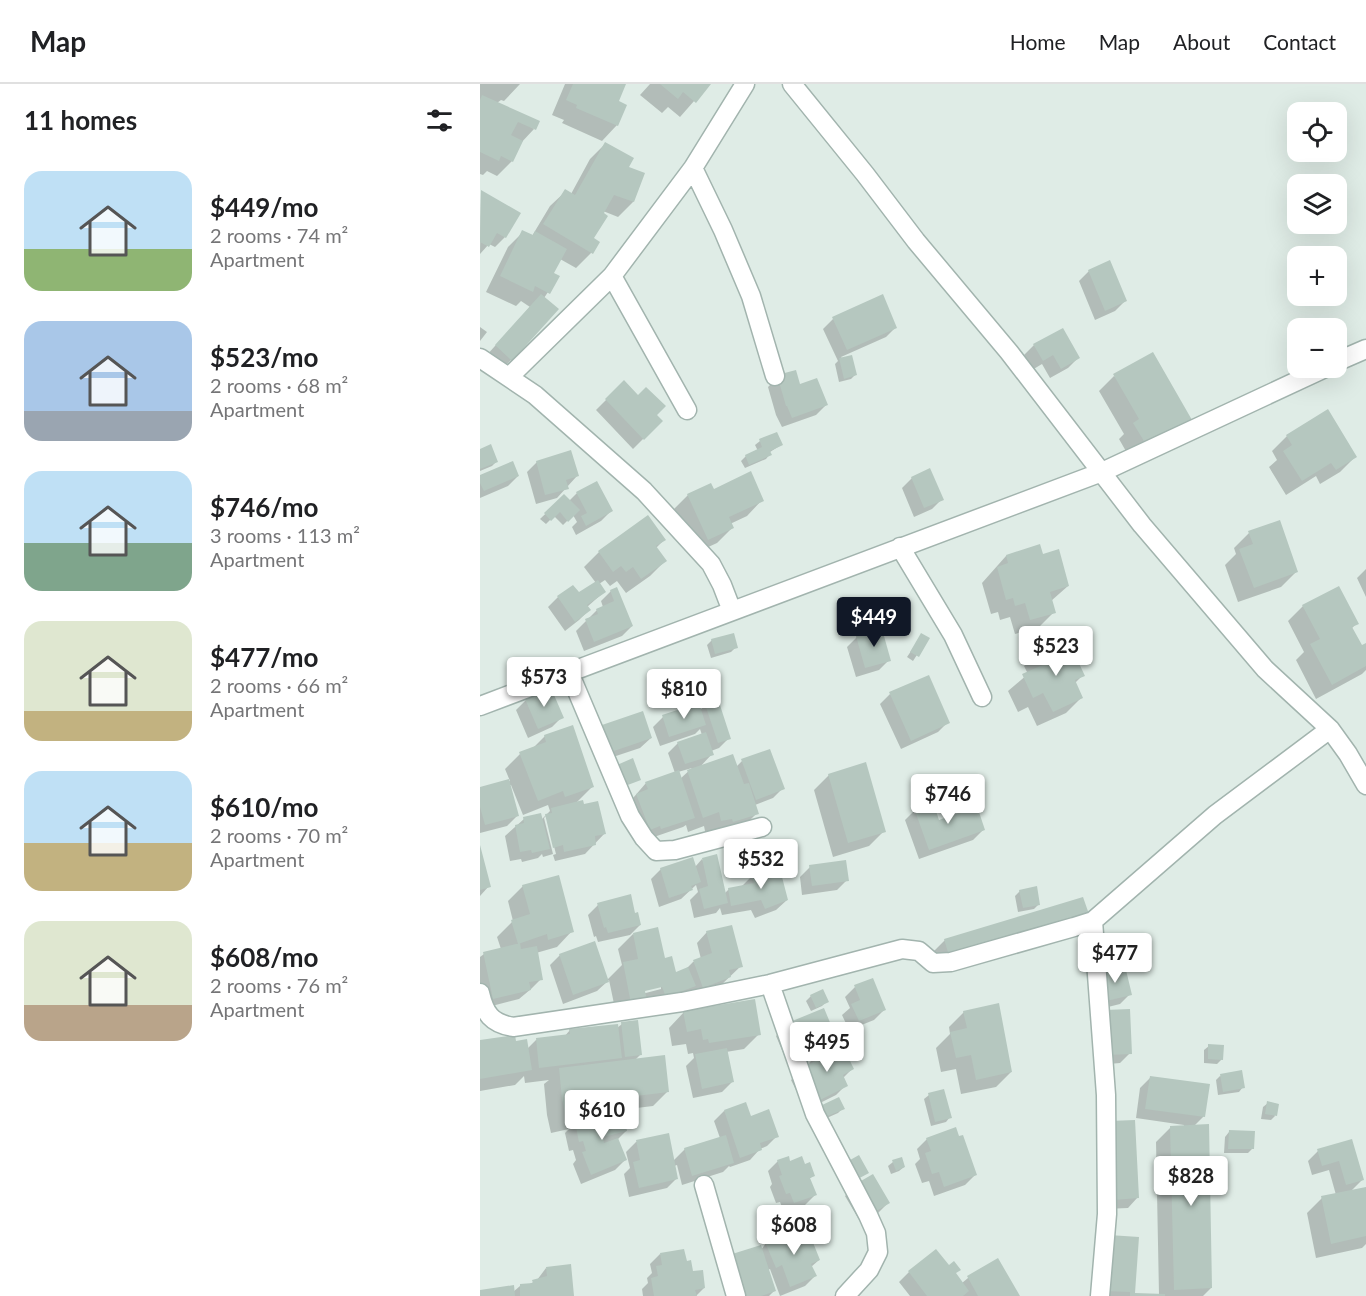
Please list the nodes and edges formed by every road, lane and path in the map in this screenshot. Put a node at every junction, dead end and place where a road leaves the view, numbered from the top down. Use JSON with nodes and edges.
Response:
{"nodes":[{"id":1,"x":745,"y":84,"type":"edge"},
{"id":2,"x":792,"y":84,"type":"edge"},
{"id":3,"x":693,"y":168,"type":"junction"},
{"id":4,"x":612,"y":276,"type":"junction"},
{"id":5,"x":1366,"y":349,"type":"edge"},
{"id":6,"x":480,"y":357,"type":"edge"},
{"id":7,"x":1347,"y":357,"type":"edge"},
{"id":8,"x":775,"y":376,"type":"dead end"},
{"id":9,"x":509,"y":377,"type":"junction"},
{"id":10,"x":1304,"y":378,"type":"edge"},
{"id":11,"x":687,"y":410,"type":"dead end"},
{"id":12,"x":1102,"y":472,"type":"junction"},
{"id":13,"x":900,"y":547,"type":"junction"},
{"id":14,"x":732,"y":611,"type":"junction"},
{"id":15,"x":568,"y":672,"type":"junction"},
{"id":16,"x":982,"y":697,"type":"dead end"},
{"id":17,"x":480,"y":706,"type":"edge"},
{"id":18,"x":1330,"y":729,"type":"junction"},
{"id":19,"x":1366,"y":785,"type":"edge"},
{"id":20,"x":762,"y":827,"type":"dead end"},
{"id":21,"x":1093,"y":921,"type":"junction"},
{"id":22,"x":770,"y":984,"type":"junction"},
{"id":23,"x":480,"y":993,"type":"edge"},
{"id":24,"x":704,"y":1185,"type":"dead end"},
{"id":25,"x":736,"y":1296,"type":"edge"},
{"id":26,"x":845,"y":1296,"type":"edge"},
{"id":27,"x":1100,"y":1296,"type":"edge"}],
"edges":[{"from":1,"to":3,"type":"street"},
{"from":2,"to":12,"type":"street"},
{"from":3,"to":4,"type":"street"},
{"from":3,"to":8,"type":"street"},
{"from":4,"to":9,"type":"street"},
{"from":4,"to":11,"type":"street"},
{"from":5,"to":7,"type":"street"},
{"from":6,"to":9,"type":"street"},
{"from":9,"to":14,"type":"street"},
{"from":10,"to":12,"type":"street"},
{"from":12,"to":13,"type":"street"},
{"from":12,"to":18,"type":"street"},
{"from":13,"to":14,"type":"street"},
{"from":13,"to":16,"type":"street"},
{"from":14,"to":15,"type":"street"},
{"from":15,"to":17,"type":"street"},
{"from":15,"to":20,"type":"street"},
{"from":18,"to":19,"type":"street"},
{"from":18,"to":21,"type":"street"},
{"from":21,"to":22,"type":"street"},
{"from":21,"to":27,"type":"street"},
{"from":22,"to":23,"type":"street"},
{"from":22,"to":26,"type":"street"},
{"from":24,"to":25,"type":"street"}]}
